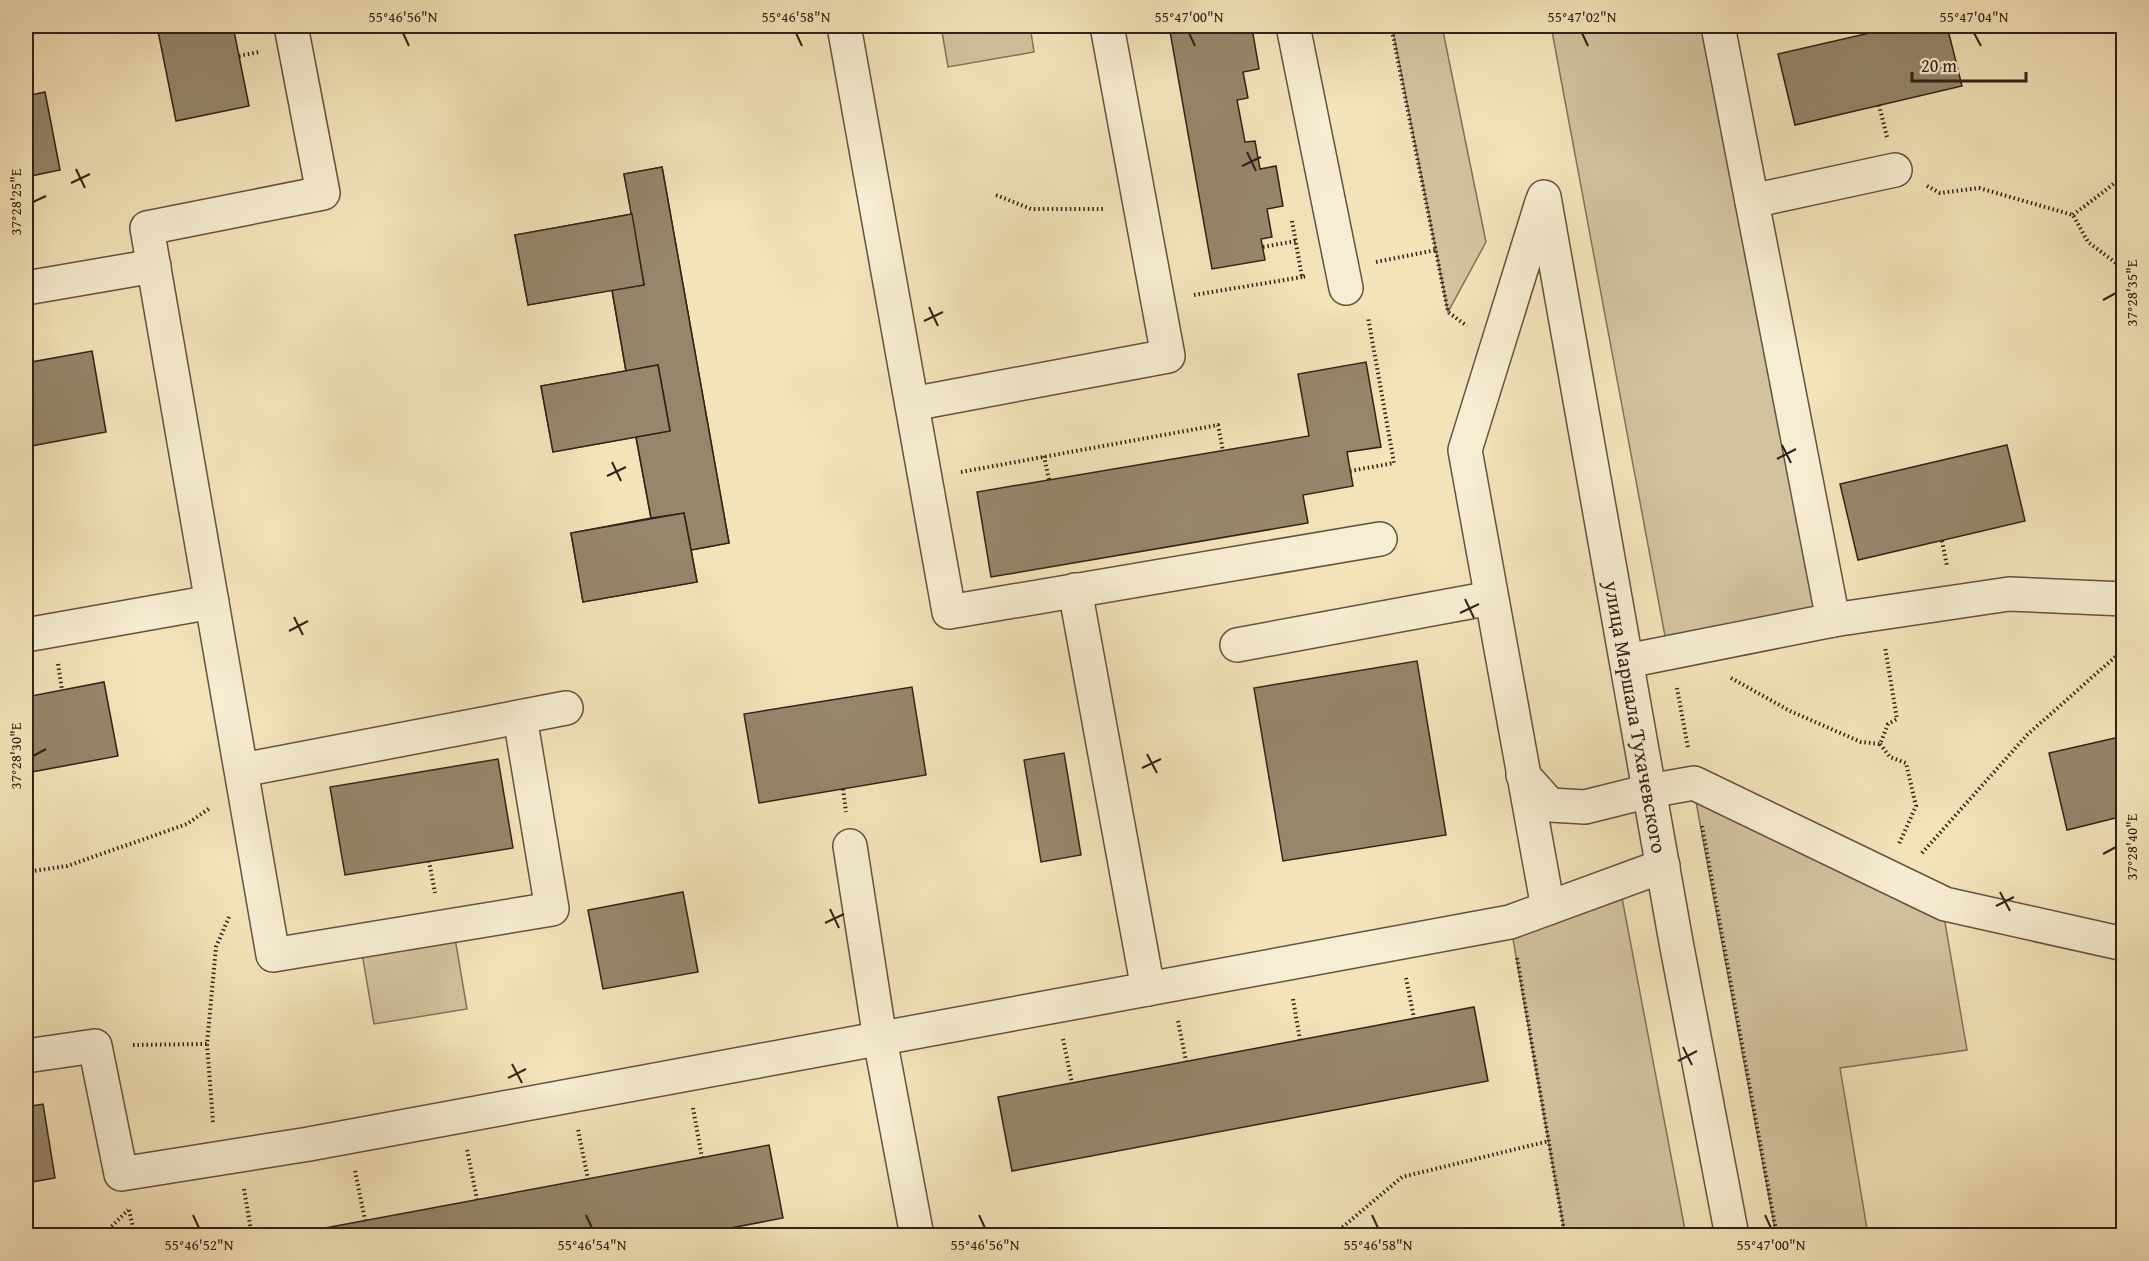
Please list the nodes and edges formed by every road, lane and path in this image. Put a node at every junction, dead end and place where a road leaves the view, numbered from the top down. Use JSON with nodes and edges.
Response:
{"nodes":[{"id":1,"x":291,"y":26,"type":"edge"},
{"id":2,"x":844,"y":26,"type":"edge"},
{"id":3,"x":1107,"y":26,"type":"edge"},
{"id":4,"x":1293,"y":26,"type":"edge"},
{"id":5,"x":1392,"y":26,"type":"edge"},
{"id":6,"x":1718,"y":26,"type":"edge"},
{"id":7,"x":1894,"y":170,"type":"joint"},
{"id":8,"x":2124,"y":176,"type":"edge"},
{"id":9,"x":996,"y":195,"type":"dead end"},
{"id":10,"x":1752,"y":201,"type":"junction"},
{"id":11,"x":1140,"y":208,"type":"junction"},
{"id":12,"x":2073,"y":215,"type":"junction"},
{"id":13,"x":1296,"y":241,"type":"dead end"},
{"id":14,"x":1263,"y":247,"type":"dead end"},
{"id":15,"x":154,"y":266,"type":"junction"},
{"id":16,"x":2124,"y":269,"type":"edge"},
{"id":17,"x":1302,"y":277,"type":"dead end"},
{"id":18,"x":26,"y":288,"type":"edge"},
{"id":19,"x":1346,"y":288,"type":"dead end"},
{"id":20,"x":1157,"y":301,"type":"junction"},
{"id":21,"x":1367,"y":312,"type":"dead end"},
{"id":22,"x":26,"y":316,"type":"edge"},
{"id":23,"x":1497,"y":348,"type":"junction"},
{"id":24,"x":32,"y":362,"type":"dead end"},
{"id":25,"x":912,"y":404,"type":"junction"},
{"id":26,"x":1223,"y":451,"type":"dead end"},
{"id":27,"x":1044,"y":456,"type":"junction"},
{"id":28,"x":1350,"y":471,"type":"dead end"},
{"id":29,"x":925,"y":478,"type":"junction"},
{"id":30,"x":1049,"y":480,"type":"dead end"},
{"id":31,"x":1380,"y":539,"type":"dead end"},
{"id":32,"x":1075,"y":590,"type":"junction"},
{"id":33,"x":1491,"y":598,"type":"junction"},
{"id":34,"x":2124,"y":599,"type":"edge"},
{"id":35,"x":212,"y":602,"type":"junction"},
{"id":36,"x":1880,"y":614,"type":"junction"},
{"id":37,"x":1833,"y":620,"type":"junction"},
{"id":38,"x":26,"y":635,"type":"edge"},
{"id":39,"x":1237,"y":645,"type":"dead end"},
{"id":40,"x":2124,"y":649,"type":"edge"},
{"id":41,"x":1670,"y":651,"type":"junction"},
{"id":42,"x":1627,"y":661,"type":"junction"},
{"id":43,"x":1724,"y":674,"type":"dead end"},
{"id":44,"x":566,"y":708,"type":"dead end"},
{"id":45,"x":520,"y":717,"type":"junction"},
{"id":46,"x":1880,"y":744,"type":"junction"},
{"id":47,"x":1524,"y":775,"type":"junction"},
{"id":48,"x":243,"y":777,"type":"junction"},
{"id":49,"x":1694,"y":783,"type":"junction"},
{"id":50,"x":1649,"y":791,"type":"junction"},
{"id":51,"x":850,"y":846,"type":"dead end"},
{"id":52,"x":1663,"y":866,"type":"junction"},
{"id":53,"x":26,"y":872,"type":"edge"},
{"id":54,"x":1891,"y":878,"type":"junction"},
{"id":55,"x":1548,"y":908,"type":"junction"},
{"id":56,"x":230,"y":916,"type":"dead end"},
{"id":57,"x":1510,"y":921,"type":"junction"},
{"id":58,"x":2124,"y":944,"type":"edge"},
{"id":59,"x":1148,"y":989,"type":"junction"},
{"id":60,"x":880,"y":1039,"type":"junction"},
{"id":61,"x":207,"y":1044,"type":"junction"},
{"id":62,"x":95,"y":1046,"type":"junction"},
{"id":63,"x":26,"y":1056,"type":"edge"},
{"id":64,"x":687,"y":1074,"type":"junction"},
{"id":65,"x":571,"y":1096,"type":"junction"},
{"id":66,"x":460,"y":1116,"type":"junction"},
{"id":67,"x":348,"y":1137,"type":"junction"},
{"id":68,"x":1549,"y":1142,"type":"junction"},
{"id":69,"x":227,"y":1157,"type":"junction"},
{"id":70,"x":702,"y":1158,"type":"dead end"},
{"id":71,"x":588,"y":1179,"type":"dead end"},
{"id":72,"x":477,"y":1199,"type":"dead end"},
{"id":73,"x":129,"y":1209,"type":"dead end"},
{"id":74,"x":365,"y":1220,"type":"dead end"},
{"id":75,"x":102,"y":1236,"type":"edge"},
{"id":76,"x":252,"y":1236,"type":"edge"},
{"id":77,"x":917,"y":1236,"type":"edge"},
{"id":78,"x":1332,"y":1236,"type":"edge"},
{"id":79,"x":1565,"y":1236,"type":"edge"},
{"id":80,"x":1732,"y":1236,"type":"edge"},
{"id":81,"x":1777,"y":1236,"type":"edge"}],
"edges":[{"from":1,"to":15,"type":"street"},
{"from":2,"to":25,"type":"street"},
{"from":3,"to":11,"type":"street"},
{"from":4,"to":19,"type":"street"},
{"from":5,"to":23,"type":"path"},
{"from":6,"to":10,"type":"street"},
{"from":7,"to":10,"type":"street"},
{"from":7,"to":12,"type":"path"},
{"from":8,"to":12,"type":"path"},
{"from":9,"to":11,"type":"path"},
{"from":10,"to":37,"type":"street"},
{"from":11,"to":20,"type":"street"},
{"from":12,"to":16,"type":"path"},
{"from":13,"to":14,"type":"path"},
{"from":15,"to":18,"type":"street"},
{"from":15,"to":35,"type":"street"},
{"from":17,"to":20,"type":"path"},
{"from":20,"to":25,"type":"street"},
{"from":21,"to":28,"type":"path"},
{"from":22,"to":24,"type":"path"},
{"from":23,"to":33,"type":"street"},
{"from":23,"to":42,"type":"street","name":"улица Маршала Тухачевского"},
{"from":25,"to":29,"type":"street"},
{"from":26,"to":27,"type":"path"},
{"from":27,"to":29,"type":"path"},
{"from":27,"to":30,"type":"path"},
{"from":29,"to":32,"type":"street"},
{"from":31,"to":32,"type":"street"},
{"from":32,"to":59,"type":"street"},
{"from":33,"to":39,"type":"street"},
{"from":33,"to":47,"type":"street"},
{"from":34,"to":36,"type":"street"},
{"from":35,"to":38,"type":"street"},
{"from":35,"to":48,"type":"street"},
{"from":36,"to":37,"type":"street"},
{"from":36,"to":46,"type":"path"},
{"from":37,"to":41,"type":"street"},
{"from":40,"to":54,"type":"path"},
{"from":41,"to":42,"type":"street"},
{"from":41,"to":49,"type":"path"},
{"from":42,"to":50,"type":"street","name":"улица Маршала Тухачевского"},
{"from":43,"to":46,"type":"path"},
{"from":44,"to":45,"type":"street"},
{"from":45,"to":48,"type":"street"},
{"from":45,"to":48,"type":"street"},
{"from":46,"to":54,"type":"path"},
{"from":47,"to":50,"type":"street"},
{"from":47,"to":55,"type":"street"},
{"from":48,"to":53,"type":"path"},
{"from":49,"to":50,"type":"street"},
{"from":49,"to":54,"type":"street"},
{"from":49,"to":81,"type":"path"},
{"from":50,"to":52,"type":"street","name":"улица Маршала Тухачевского"},
{"from":51,"to":60,"type":"street"},
{"from":52,"to":55,"type":"street"},
{"from":52,"to":80,"type":"street","name":"улица Маршала Тухачевского"},
{"from":54,"to":58,"type":"street"},
{"from":55,"to":57,"type":"street"},
{"from":56,"to":61,"type":"path"},
{"from":57,"to":59,"type":"street"},
{"from":57,"to":68,"type":"path"},
{"from":59,"to":60,"type":"street"},
{"from":60,"to":64,"type":"street"},
{"from":60,"to":77,"type":"street"},
{"from":61,"to":62,"type":"path"},
{"from":61,"to":69,"type":"path"},
{"from":62,"to":63,"type":"street"},
{"from":62,"to":69,"type":"street"},
{"from":64,"to":65,"type":"street"},
{"from":64,"to":70,"type":"path"},
{"from":65,"to":66,"type":"street"},
{"from":65,"to":71,"type":"path"},
{"from":66,"to":67,"type":"street"},
{"from":66,"to":72,"type":"path"},
{"from":67,"to":69,"type":"street"},
{"from":67,"to":74,"type":"path"},
{"from":68,"to":78,"type":"path"},
{"from":68,"to":79,"type":"path"},
{"from":69,"to":76,"type":"path"},
{"from":73,"to":75,"type":"path"}]}
